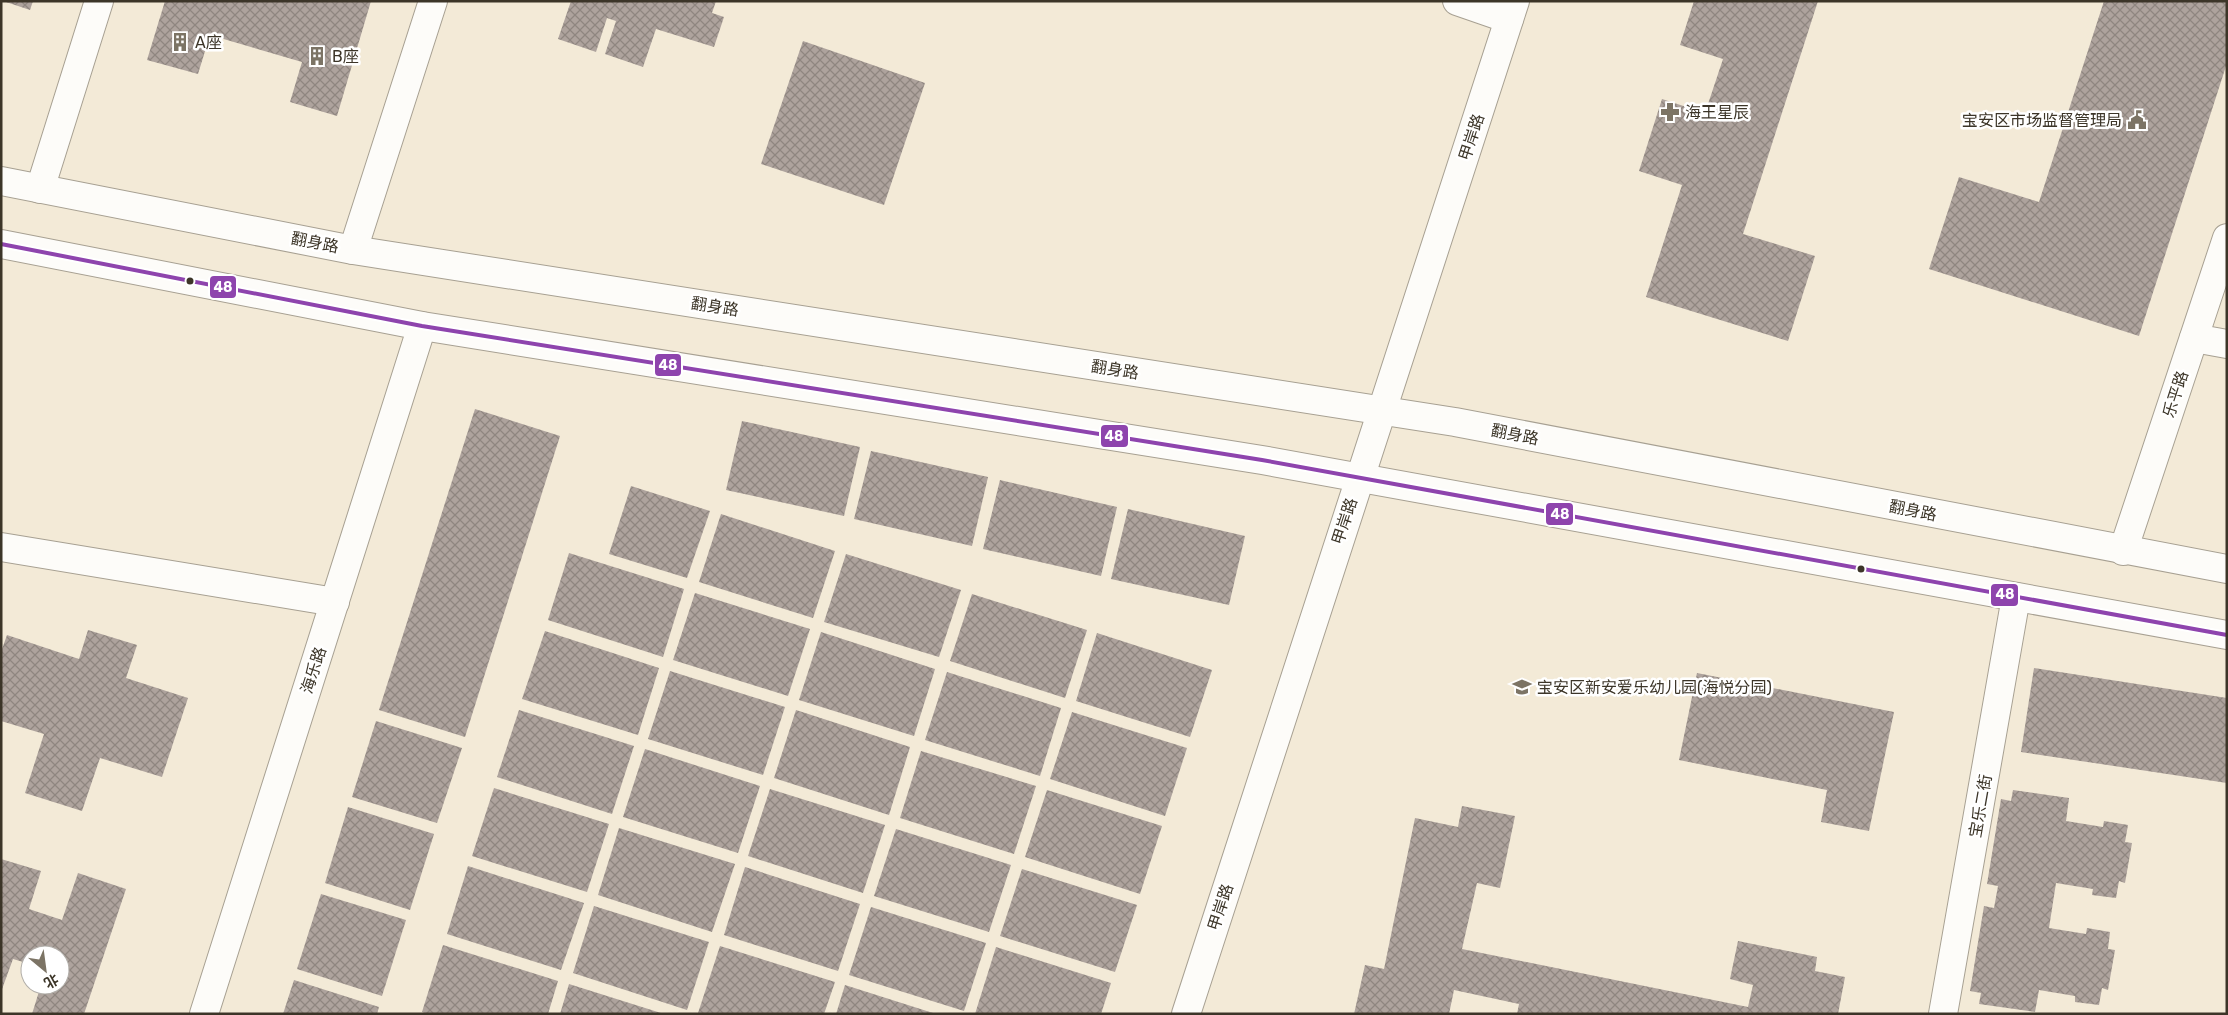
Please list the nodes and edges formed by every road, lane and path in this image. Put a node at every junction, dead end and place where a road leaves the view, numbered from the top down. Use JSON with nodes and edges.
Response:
{"nodes":[{"id":1,"x":99,"y":1,"type":"edge"},
{"id":2,"x":433,"y":1,"type":"edge"},
{"id":3,"x":1457,"y":1,"type":"edge"},
{"id":4,"x":1512,"y":10,"type":"edge"},
{"id":5,"x":1,"y":181,"type":"edge"},
{"id":6,"x":40,"y":189,"type":"junction"},
{"id":7,"x":2227,"y":238,"type":"edge"},
{"id":8,"x":1,"y":244,"type":"edge"},
{"id":9,"x":353,"y":250,"type":"junction"},
{"id":10,"x":422,"y":326,"type":"junction"},
{"id":11,"x":2194,"y":338,"type":"junction"},
{"id":12,"x":2227,"y":344,"type":"edge"},
{"id":13,"x":1381,"y":411,"type":"junction"},
{"id":14,"x":1358,"y":478,"type":"junction"},
{"id":15,"x":1,"y":548,"type":"edge"},
{"id":16,"x":2123,"y":551,"type":"junction"},
{"id":17,"x":2227,"y":569,"type":"edge"},
{"id":18,"x":2016,"y":598,"type":"junction"},
{"id":19,"x":335,"y":602,"type":"junction"},
{"id":20,"x":2227,"y":635,"type":"edge"},
{"id":21,"x":204,"y":1014,"type":"edge"},
{"id":22,"x":1186,"y":1014,"type":"edge"},
{"id":23,"x":1943,"y":1014,"type":"edge"}],
"edges":[{"from":1,"to":6,"type":"main road"},
{"from":2,"to":9,"type":"main road"},
{"from":3,"to":4,"type":"main road"},
{"from":4,"to":13,"type":"main road","name":"甲岸路"},
{"from":5,"to":6,"type":"main road","name":"翻身路"},
{"from":6,"to":9,"type":"main road","name":"翻身路"},
{"from":7,"to":11,"type":"main road","name":"乐平路"},
{"from":8,"to":10,"type":"main road"},
{"from":9,"to":13,"type":"main road","name":"翻身路"},
{"from":10,"to":14,"type":"main road"},
{"from":10,"to":19,"type":"main road","name":"海乐路"},
{"from":11,"to":12,"type":"main road"},
{"from":11,"to":16,"type":"main road","name":"乐平路"},
{"from":13,"to":14,"type":"main road","name":"甲岸路"},
{"from":13,"to":16,"type":"main road","name":"翻身路"},
{"from":14,"to":18,"type":"main road"},
{"from":14,"to":22,"type":"main road","name":"甲岸路"},
{"from":15,"to":19,"type":"main road"},
{"from":16,"to":17,"type":"main road","name":"翻身路"},
{"from":18,"to":20,"type":"main road"},
{"from":18,"to":23,"type":"main road","name":"宝乐二街"},
{"from":19,"to":21,"type":"main road","name":"海乐路"}]}
